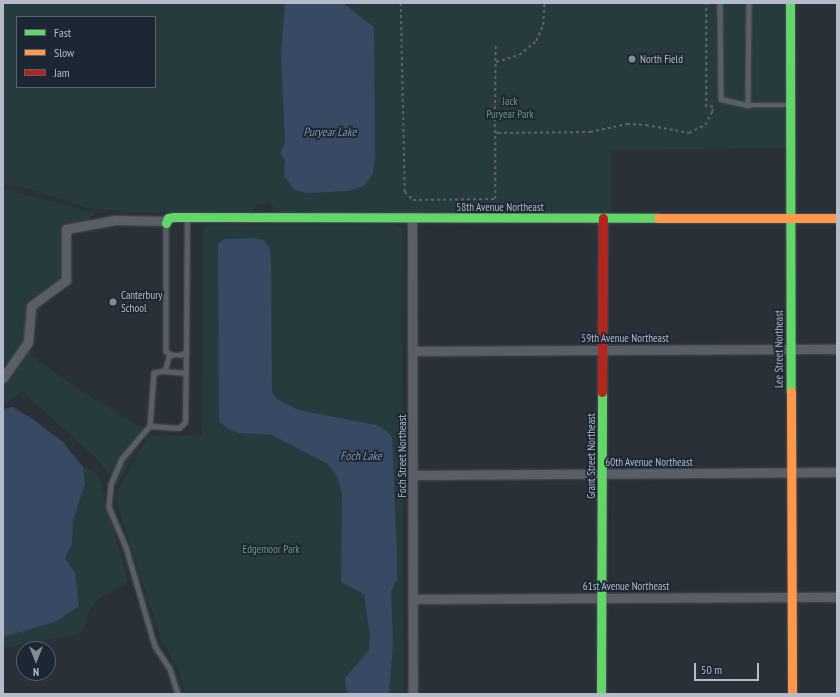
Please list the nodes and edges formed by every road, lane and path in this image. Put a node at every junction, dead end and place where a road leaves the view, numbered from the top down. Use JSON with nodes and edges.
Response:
{"nodes":[{"id":1,"x":401,"y":3,"type":"edge"},
{"id":2,"x":544,"y":3,"type":"edge"},
{"id":3,"x":706,"y":3,"type":"edge"},
{"id":4,"x":720,"y":3,"type":"edge"},
{"id":5,"x":749,"y":3,"type":"edge"},
{"id":6,"x":790,"y":3,"type":"edge"},
{"id":7,"x":496,"y":46,"type":"dead end"},
{"id":8,"x":496,"y":64,"type":"junction"},
{"id":9,"x":748,"y":105,"type":"junction"},
{"id":10,"x":790,"y":105,"type":"junction"},
{"id":11,"x":495,"y":132,"type":"junction"},
{"id":12,"x":187,"y":218,"type":"junction"},
{"id":13,"x":603,"y":218,"type":"junction"},
{"id":14,"x":790,"y":218,"type":"junction"},
{"id":15,"x":837,"y":218,"type":"edge"},
{"id":16,"x":412,"y":219,"type":"junction"},
{"id":17,"x":166,"y":222,"type":"junction"},
{"id":18,"x":837,"y":349,"type":"edge"},
{"id":19,"x":413,"y":350,"type":"junction"},
{"id":20,"x":602,"y":350,"type":"junction"},
{"id":21,"x":791,"y":350,"type":"junction"},
{"id":22,"x":186,"y":352,"type":"junction"},
{"id":23,"x":170,"y":354,"type":"junction"},
{"id":24,"x":165,"y":371,"type":"junction"},
{"id":25,"x":186,"y":373,"type":"junction"},
{"id":26,"x":3,"y":378,"type":"edge"},
{"id":27,"x":150,"y":426,"type":"junction"},
{"id":28,"x":837,"y":472,"type":"edge"},
{"id":29,"x":792,"y":473,"type":"junction"},
{"id":30,"x":603,"y":474,"type":"junction"},
{"id":31,"x":414,"y":475,"type":"junction"},
{"id":32,"x":837,"y":597,"type":"edge"},
{"id":33,"x":414,"y":598,"type":"junction"},
{"id":34,"x":602,"y":598,"type":"junction"},
{"id":35,"x":791,"y":598,"type":"junction"},
{"id":36,"x":178,"y":694,"type":"edge"},
{"id":37,"x":413,"y":694,"type":"edge"},
{"id":38,"x":601,"y":694,"type":"edge"},
{"id":39,"x":792,"y":694,"type":"edge"}],
"edges":[{"from":1,"to":11,"type":"path"},
{"from":2,"to":8,"type":"path"},
{"from":3,"to":11,"type":"path"},
{"from":4,"to":9,"type":"lane"},
{"from":5,"to":9,"type":"lane"},
{"from":6,"to":10,"type":"street","name":"Lee Street Northeast"},
{"from":7,"to":8,"type":"path"},
{"from":8,"to":11,"type":"path"},
{"from":9,"to":10,"type":"lane"},
{"from":10,"to":14,"type":"street","name":"Lee Street Northeast"},
{"from":12,"to":16,"type":"street","name":"58th Avenue Northeast"},
{"from":12,"to":17,"type":"street","name":"58th Avenue Northeast"},
{"from":12,"to":22,"type":"lane"},
{"from":13,"to":14,"type":"street","name":"58th Avenue Northeast"},
{"from":13,"to":16,"type":"street","name":"58th Avenue Northeast"},
{"from":13,"to":20,"type":"street","name":"Grant Street Northeast"},
{"from":14,"to":15,"type":"street","name":"58th Avenue Northeast"},
{"from":14,"to":21,"type":"street","name":"Lee Street Northeast"},
{"from":16,"to":19,"type":"street","name":"Foch Street Northeast"},
{"from":17,"to":23,"type":"lane"},
{"from":17,"to":26,"type":"street"},
{"from":18,"to":21,"type":"street","name":"59th Avenue Northeast"},
{"from":19,"to":20,"type":"street","name":"59th Avenue Northeast"},
{"from":19,"to":31,"type":"street","name":"Foch Street Northeast"},
{"from":20,"to":21,"type":"street","name":"59th Avenue Northeast"},
{"from":20,"to":30,"type":"street","name":"Grant Street Northeast"},
{"from":21,"to":29,"type":"street","name":"Lee Street Northeast"},
{"from":22,"to":23,"type":"lane"},
{"from":22,"to":25,"type":"lane"},
{"from":23,"to":24,"type":"lane"},
{"from":24,"to":25,"type":"lane"},
{"from":24,"to":27,"type":"lane"},
{"from":25,"to":27,"type":"lane"},
{"from":27,"to":36,"type":"lane"},
{"from":28,"to":29,"type":"street","name":"60th Avenue Northeast"},
{"from":29,"to":30,"type":"street","name":"60th Avenue Northeast"},
{"from":29,"to":35,"type":"street","name":"Lee Street Northeast"},
{"from":30,"to":31,"type":"street","name":"60th Avenue Northeast"},
{"from":30,"to":34,"type":"street","name":"Grant Street Northeast"},
{"from":31,"to":33,"type":"street","name":"Foch Street Northeast"},
{"from":32,"to":35,"type":"street","name":"61st Avenue Northeast"},
{"from":33,"to":34,"type":"street","name":"61st Avenue Northeast"},
{"from":33,"to":37,"type":"street","name":"Foch Street Northeast"},
{"from":34,"to":35,"type":"street","name":"61st Avenue Northeast"},
{"from":34,"to":38,"type":"street","name":"Grant Street Northeast"},
{"from":35,"to":39,"type":"street","name":"Lee Street Northeast"}]}
